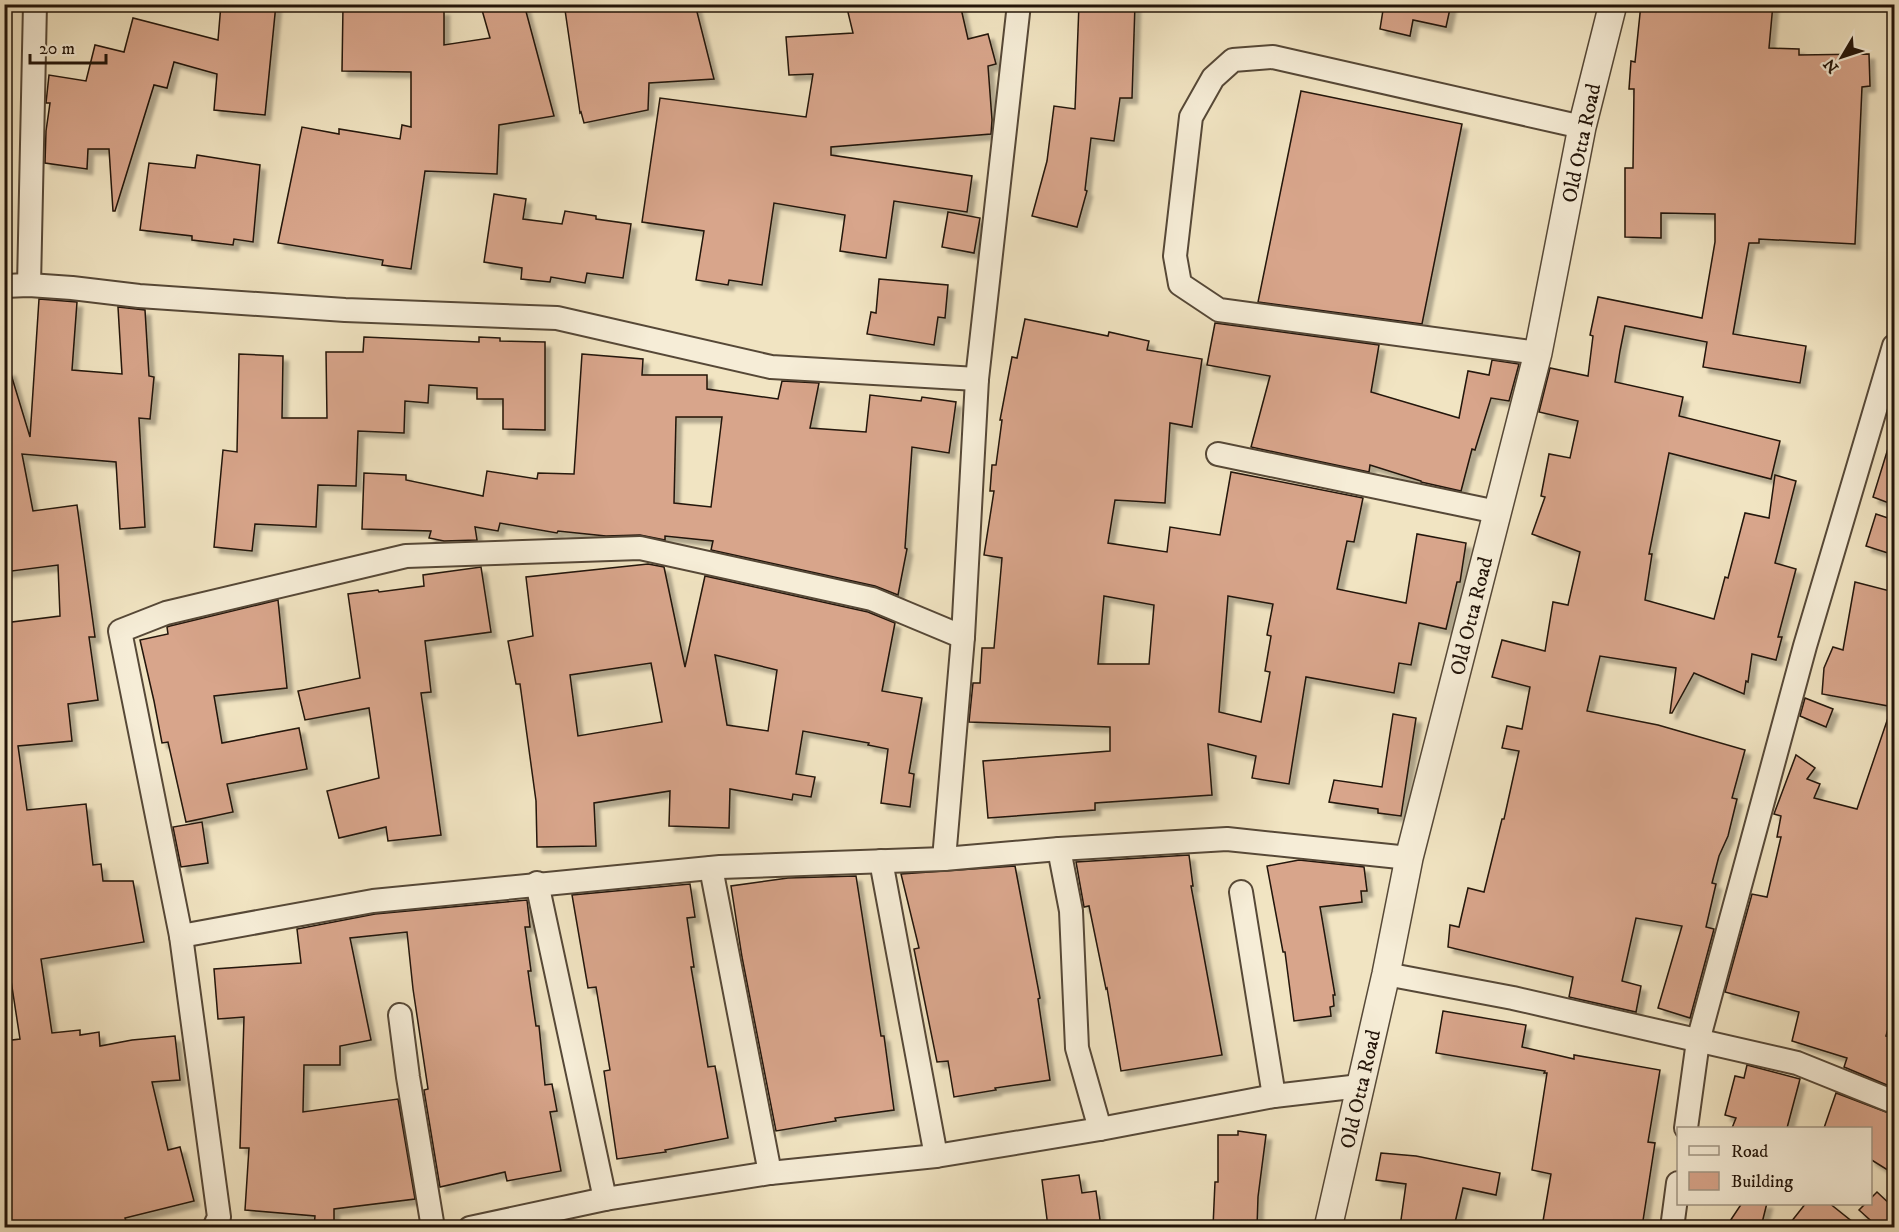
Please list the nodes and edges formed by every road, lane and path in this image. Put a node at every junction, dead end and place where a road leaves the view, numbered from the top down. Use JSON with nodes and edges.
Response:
{"nodes":[{"id":1,"x":35,"y":4,"type":"edge"},
{"id":2,"x":1019,"y":4,"type":"edge"},
{"id":3,"x":1613,"y":4,"type":"edge"},
{"id":4,"x":1582,"y":127,"type":"junction"},
{"id":5,"x":29,"y":285,"type":"junction"},
{"id":6,"x":4,"y":286,"type":"edge"},
{"id":7,"x":1894,"y":346,"type":"edge"},
{"id":8,"x":1538,"y":354,"type":"junction"},
{"id":9,"x":977,"y":379,"type":"junction"},
{"id":10,"x":1218,"y":454,"type":"dead end"},
{"id":11,"x":1497,"y":512,"type":"junction"},
{"id":12,"x":963,"y":637,"type":"junction"},
{"id":13,"x":1059,"y":849,"type":"junction"},
{"id":14,"x":1409,"y":858,"type":"junction"},
{"id":15,"x":944,"y":859,"type":"junction"},
{"id":16,"x":881,"y":861,"type":"junction"},
{"id":17,"x":711,"y":868,"type":"junction"},
{"id":18,"x":537,"y":883,"type":"junction"},
{"id":19,"x":1241,"y":892,"type":"dead end"},
{"id":20,"x":181,"y":936,"type":"junction"},
{"id":21,"x":1386,"y":974,"type":"junction"},
{"id":22,"x":400,"y":1015,"type":"dead end"},
{"id":23,"x":1698,"y":1041,"type":"junction"},
{"id":24,"x":1360,"y":1086,"type":"junction"},
{"id":25,"x":1274,"y":1096,"type":"junction"},
{"id":26,"x":1894,"y":1102,"type":"edge"},
{"id":27,"x":1686,"y":1127,"type":"edge"},
{"id":28,"x":1100,"y":1129,"type":"junction"},
{"id":29,"x":936,"y":1156,"type":"junction"},
{"id":30,"x":770,"y":1173,"type":"junction"},
{"id":31,"x":1677,"y":1190,"type":"edge"},
{"id":32,"x":604,"y":1199,"type":"junction"},
{"id":33,"x":214,"y":1227,"type":"edge"},
{"id":34,"x":433,"y":1227,"type":"edge"},
{"id":35,"x":470,"y":1227,"type":"edge"},
{"id":36,"x":1328,"y":1227,"type":"edge"},
{"id":37,"x":1672,"y":1227,"type":"edge"}],
"edges":[{"from":1,"to":5,"type":"street"},
{"from":2,"to":9,"type":"street"},
{"from":3,"to":4,"type":"street","name":"Old Otta Road"},
{"from":4,"to":8,"type":"street","name":"Old Otta Road"},
{"from":4,"to":8,"type":"street"},
{"from":5,"to":6,"type":"street"},
{"from":5,"to":9,"type":"street"},
{"from":7,"to":23,"type":"street"},
{"from":8,"to":11,"type":"street","name":"Old Otta Road"},
{"from":9,"to":12,"type":"street"},
{"from":10,"to":11,"type":"street"},
{"from":11,"to":14,"type":"street","name":"Old Otta Road"},
{"from":12,"to":15,"type":"street"},
{"from":12,"to":20,"type":"street"},
{"from":13,"to":14,"type":"street"},
{"from":13,"to":15,"type":"street"},
{"from":13,"to":28,"type":"street"},
{"from":14,"to":21,"type":"street","name":"Old Otta Road"},
{"from":15,"to":16,"type":"street"},
{"from":16,"to":17,"type":"street"},
{"from":16,"to":29,"type":"street"},
{"from":17,"to":18,"type":"street"},
{"from":17,"to":30,"type":"street"},
{"from":18,"to":20,"type":"street"},
{"from":18,"to":32,"type":"street"},
{"from":19,"to":25,"type":"street"},
{"from":20,"to":33,"type":"street"},
{"from":21,"to":23,"type":"street"},
{"from":21,"to":24,"type":"street","name":"Old Otta Road"},
{"from":22,"to":34,"type":"street"},
{"from":23,"to":26,"type":"street"},
{"from":23,"to":27,"type":"street"},
{"from":24,"to":25,"type":"street"},
{"from":24,"to":36,"type":"street","name":"Old Otta Road"},
{"from":25,"to":28,"type":"street"},
{"from":28,"to":29,"type":"street"},
{"from":29,"to":30,"type":"street"},
{"from":30,"to":32,"type":"street"},
{"from":31,"to":37,"type":"street"},
{"from":32,"to":35,"type":"street"}]}
